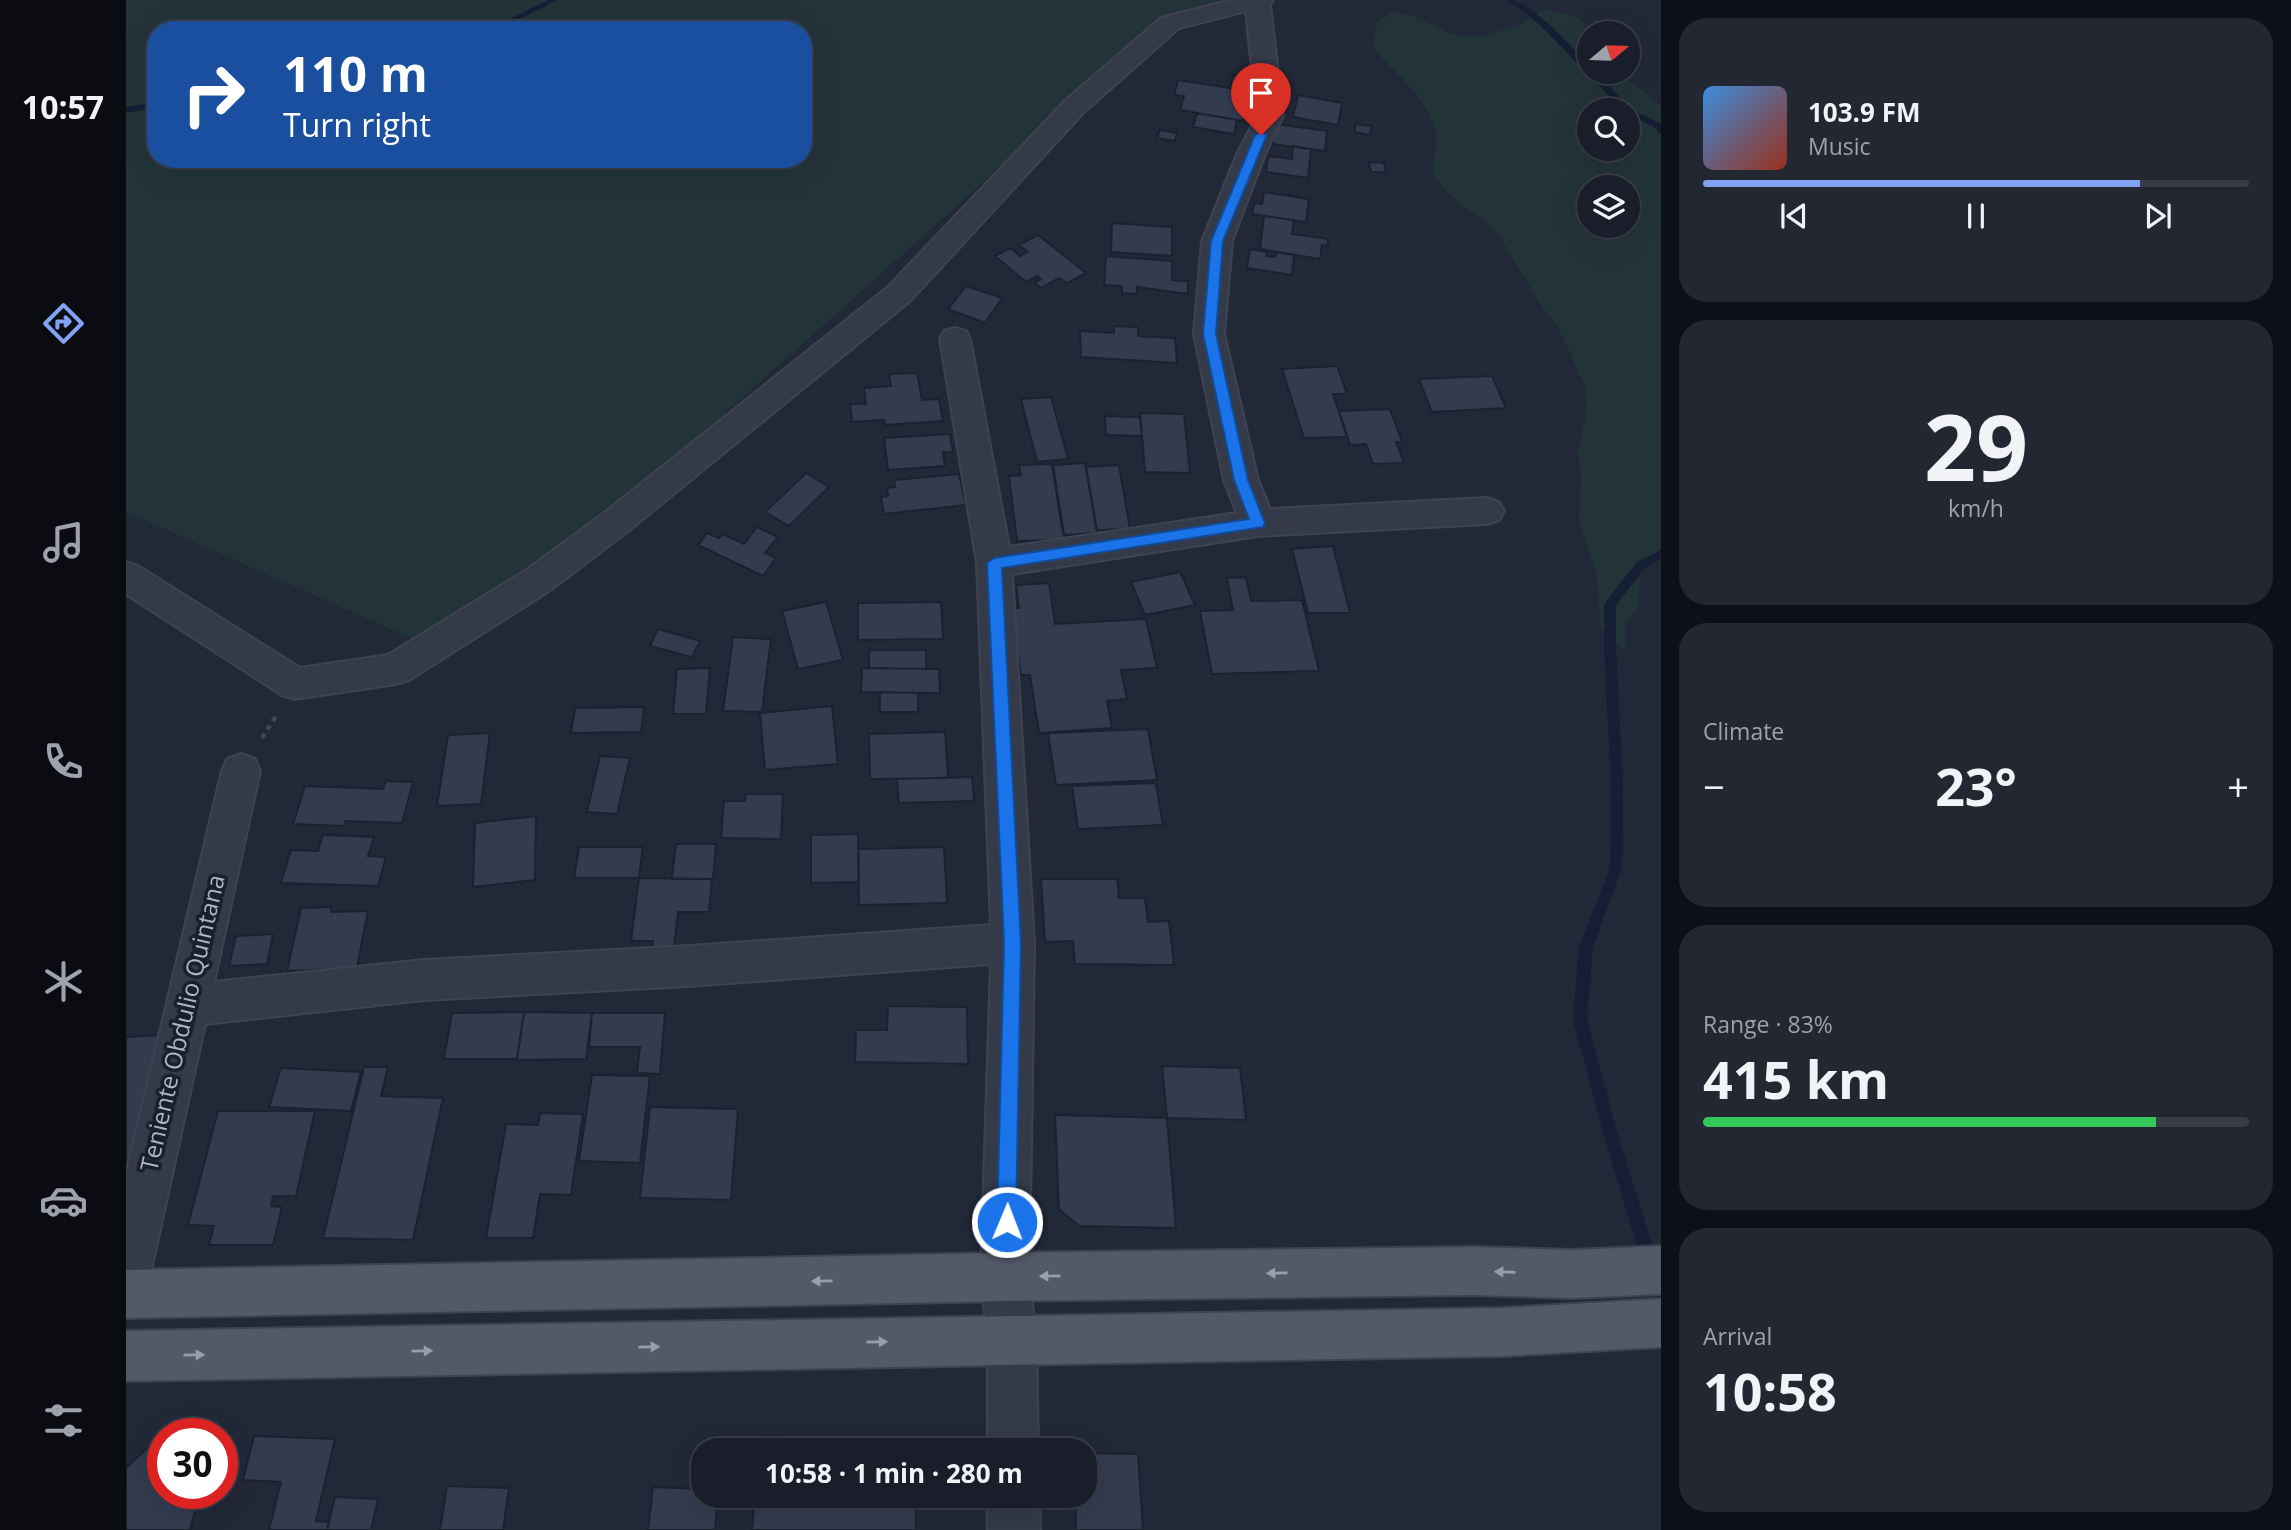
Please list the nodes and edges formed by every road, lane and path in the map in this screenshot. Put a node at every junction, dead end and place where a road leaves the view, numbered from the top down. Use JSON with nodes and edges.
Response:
{"nodes":[{"id":1,"x":1259,"y":1,"type":"edge"},
{"id":2,"x":955,"y":339,"type":"dead end"},
{"id":3,"x":1487,"y":511,"type":"dead end"},
{"id":4,"x":1258,"y":523,"type":"junction"},
{"id":5,"x":994,"y":563,"type":"junction"},
{"id":6,"x":126,"y":576,"type":"edge"},
{"id":7,"x":295,"y":684,"type":"junction"},
{"id":8,"x":241,"y":772,"type":"joint"},
{"id":9,"x":1013,"y":943,"type":"junction"},
{"id":10,"x":187,"y":1005,"type":"junction"},
{"id":11,"x":1661,"y":1270,"type":"edge"},
{"id":12,"x":126,"y":1275,"type":"edge"},
{"id":13,"x":1005,"y":1277,"type":"junction"},
{"id":14,"x":126,"y":1294,"type":"edge"},
{"id":15,"x":1661,"y":1323,"type":"edge"},
{"id":16,"x":1012,"y":1340,"type":"junction"},
{"id":17,"x":126,"y":1356,"type":"edge"},
{"id":18,"x":1013,"y":1438,"type":"edge"},
{"id":19,"x":1013,"y":1508,"type":"edge"},
{"id":20,"x":1014,"y":1530,"type":"edge"}],
"edges":[{"from":1,"to":4,"type":"street"},
{"from":1,"to":7,"type":"street"},
{"from":2,"to":5,"type":"street"},
{"from":3,"to":4,"type":"street"},
{"from":4,"to":5,"type":"street"},
{"from":5,"to":9,"type":"street"},
{"from":6,"to":7,"type":"street"},
{"from":7,"to":8,"type":"path"},
{"from":8,"to":10,"type":"street","name":"Teniente Obdulio Quintana"},
{"from":9,"to":10,"type":"street"},
{"from":9,"to":13,"type":"street"},
{"from":10,"to":12,"type":"street","name":"Teniente Obdulio Quintana"},
{"from":11,"to":13,"type":"main road","one_way":true},
{"from":13,"to":14,"type":"main road","one_way":true},
{"from":13,"to":16,"type":"street"},
{"from":15,"to":16,"type":"main road"},
{"from":17,"to":16,"type":"main road","one_way":true},
{"from":16,"to":18,"type":"street"},
{"from":19,"to":20,"type":"street"}]}
